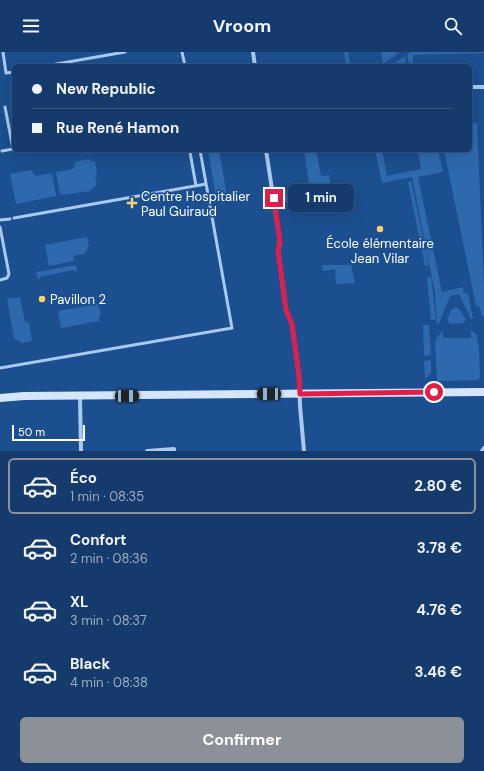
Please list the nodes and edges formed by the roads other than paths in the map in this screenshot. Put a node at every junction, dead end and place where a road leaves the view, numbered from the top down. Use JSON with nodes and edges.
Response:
{"nodes":[{"id":1,"x":2,"y":52,"type":"edge"},
{"id":2,"x":125,"y":52,"type":"edge"},
{"id":3,"x":182,"y":52,"type":"edge"},
{"id":4,"x":252,"y":52,"type":"edge"},
{"id":5,"x":56,"y":64,"type":"edge"},
{"id":6,"x":185,"y":64,"type":"edge"},
{"id":7,"x":254,"y":64,"type":"edge"},
{"id":8,"x":12,"y":72,"type":"edge"},
{"id":9,"x":6,"y":73,"type":"junction"},
{"id":10,"x":0,"y":74,"type":"edge"},
{"id":11,"x":472,"y":87,"type":"edge"},
{"id":12,"x":484,"y":87,"type":"edge"},
{"id":13,"x":5,"y":107,"type":"dead end"},
{"id":14,"x":12,"y":144,"type":"edge"},
{"id":15,"x":12,"y":149,"type":"edge"},
{"id":16,"x":2,"y":151,"type":"dead end"},
{"id":17,"x":190,"y":152,"type":"edge"},
{"id":18,"x":200,"y":152,"type":"edge"},
{"id":19,"x":266,"y":152,"type":"edge"},
{"id":20,"x":206,"y":184,"type":"junction"},
{"id":21,"x":196,"y":186,"type":"junction"},
{"id":22,"x":14,"y":218,"type":"dead end"},
{"id":23,"x":10,"y":219,"type":"dead end"},
{"id":24,"x":0,"y":220,"type":"edge"},
{"id":25,"x":0,"y":227,"type":"edge"},
{"id":26,"x":0,"y":280,"type":"edge"},
{"id":27,"x":0,"y":368,"type":"edge"},
{"id":28,"x":484,"y":392,"type":"edge"},
{"id":29,"x":300,"y":394,"type":"junction"},
{"id":30,"x":80,"y":397,"type":"junction"},
{"id":31,"x":0,"y":398,"type":"edge"},
{"id":32,"x":484,"y":448,"type":"edge"},
{"id":33,"x":81,"y":451,"type":"edge"},
{"id":34,"x":147,"y":451,"type":"edge"},
{"id":35,"x":174,"y":451,"type":"edge"},
{"id":36,"x":304,"y":451,"type":"edge"},
{"id":37,"x":482,"y":451,"type":"edge"}],
"edges":[{"from":1,"to":9,"type":"lane"},
{"from":2,"to":5,"type":"lane"},
{"from":3,"to":6,"type":"lane"},
{"from":4,"to":7,"type":"street"},
{"from":8,"to":9,"type":"lane"},
{"from":9,"to":10,"type":"lane"},
{"from":11,"to":12,"type":"street"},
{"from":13,"to":14,"type":"lane"},
{"from":15,"to":16,"type":"lane"},
{"from":17,"to":21,"type":"lane"},
{"from":18,"to":20,"type":"lane"},
{"from":19,"to":29,"type":"street"},
{"from":20,"to":21,"type":"lane"},
{"from":20,"to":27,"type":"lane"},
{"from":21,"to":22,"type":"lane"},
{"from":23,"to":24,"type":"lane"},
{"from":25,"to":26,"type":"lane"},
{"from":28,"to":29,"type":"main road"},
{"from":29,"to":30,"type":"main road"},
{"from":29,"to":36,"type":"street"},
{"from":30,"to":31,"type":"main road"},
{"from":30,"to":33,"type":"street"},
{"from":32,"to":37,"type":"street"},
{"from":34,"to":35,"type":"street"}]}
